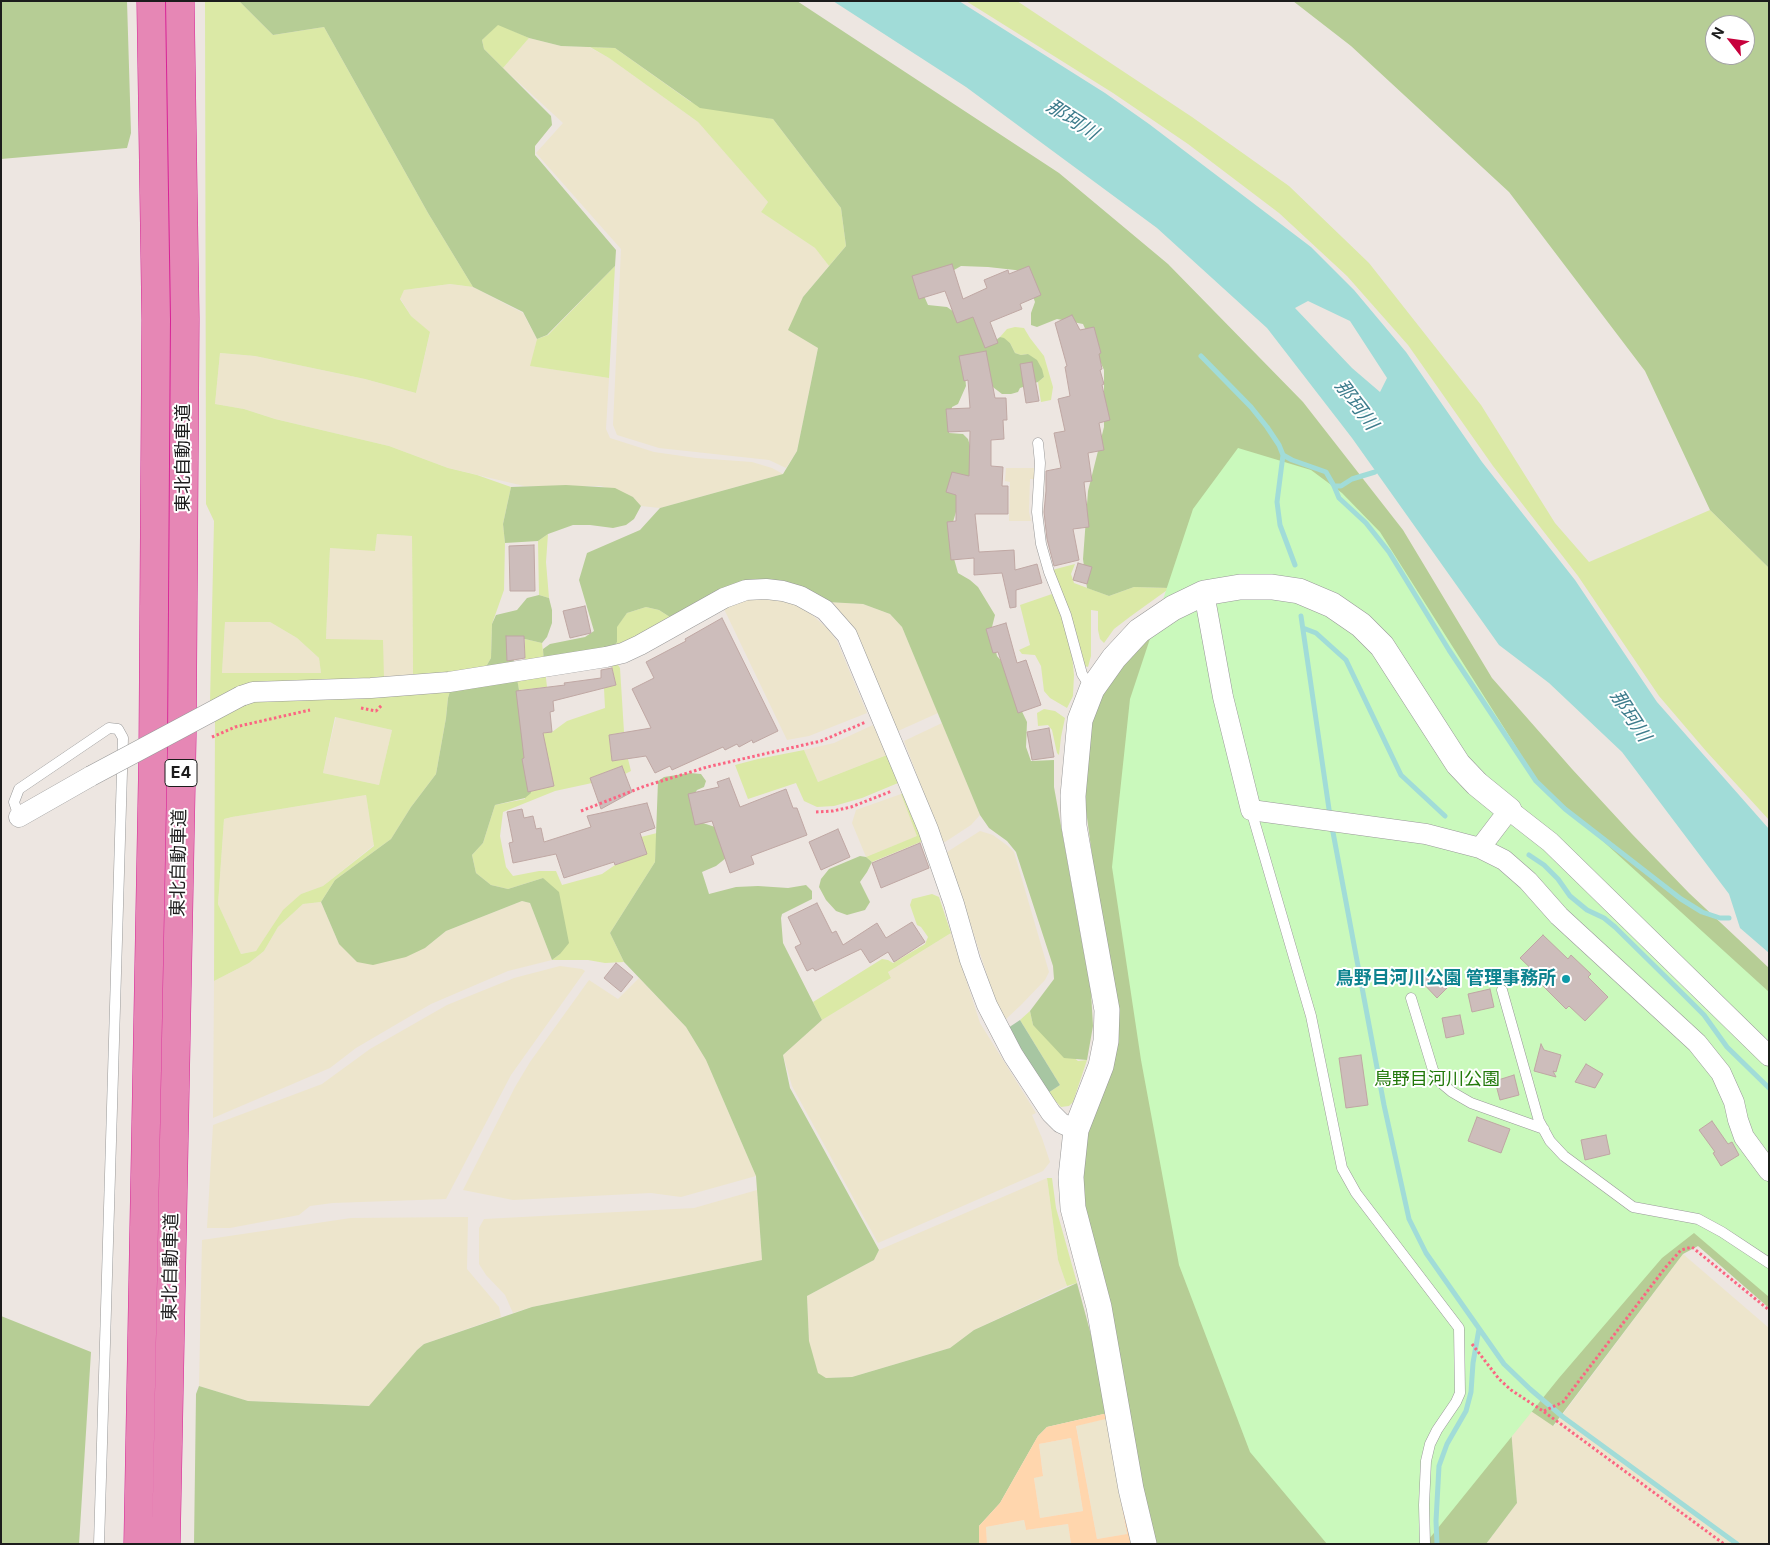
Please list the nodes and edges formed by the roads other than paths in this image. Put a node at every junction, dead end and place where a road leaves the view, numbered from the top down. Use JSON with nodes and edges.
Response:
{"nodes":[{"id":1,"x":151,"y":1,"type":"edge"},
{"id":2,"x":180,"y":1,"type":"edge"},
{"id":3,"x":1038,"y":443,"type":"dead end"},
{"id":4,"x":1204,"y":593,"type":"junction"},
{"id":5,"x":1092,"y":689,"type":"junction"},
{"id":6,"x":1251,"y":810,"type":"junction"},
{"id":7,"x":1509,"y":810,"type":"junction"},
{"id":8,"x":19,"y":817,"type":"joint"},
{"id":9,"x":1480,"y":848,"type":"junction"},
{"id":10,"x":1502,"y":990,"type":"dead end"},
{"id":11,"x":1411,"y":998,"type":"dead end"},
{"id":12,"x":1769,"y":1056,"type":"edge"},
{"id":13,"x":1544,"y":1129,"type":"junction"},
{"id":14,"x":1076,"y":1130,"type":"junction"},
{"id":15,"x":1769,"y":1171,"type":"edge"},
{"id":16,"x":1769,"y":1263,"type":"edge"},
{"id":17,"x":99,"y":1544,"type":"edge"},
{"id":18,"x":138,"y":1544,"type":"edge"},
{"id":19,"x":166,"y":1544,"type":"edge"},
{"id":20,"x":1144,"y":1544,"type":"edge"},
{"id":21,"x":1425,"y":1544,"type":"edge"}],
"edges":[{"from":1,"to":18,"type":"highway","name":"東北自動車道","number":"E4"},
{"from":2,"to":19,"type":"highway","name":"東北自動車道","number":"E4"},
{"from":3,"to":5,"type":"lane"},
{"from":4,"to":5,"type":"street"},
{"from":4,"to":6,"type":"street"},
{"from":4,"to":7,"type":"street"},
{"from":5,"to":14,"type":"street"},
{"from":6,"to":9,"type":"street"},
{"from":6,"to":21,"type":"lane"},
{"from":7,"to":9,"type":"street"},
{"from":7,"to":12,"type":"street"},
{"from":8,"to":14,"type":"street","bridge":true},
{"from":8,"to":17,"type":"lane"},
{"from":9,"to":15,"type":"street"},
{"from":10,"to":13,"type":"lane"},
{"from":11,"to":13,"type":"lane"},
{"from":13,"to":16,"type":"lane"},
{"from":14,"to":20,"type":"street"}]}
